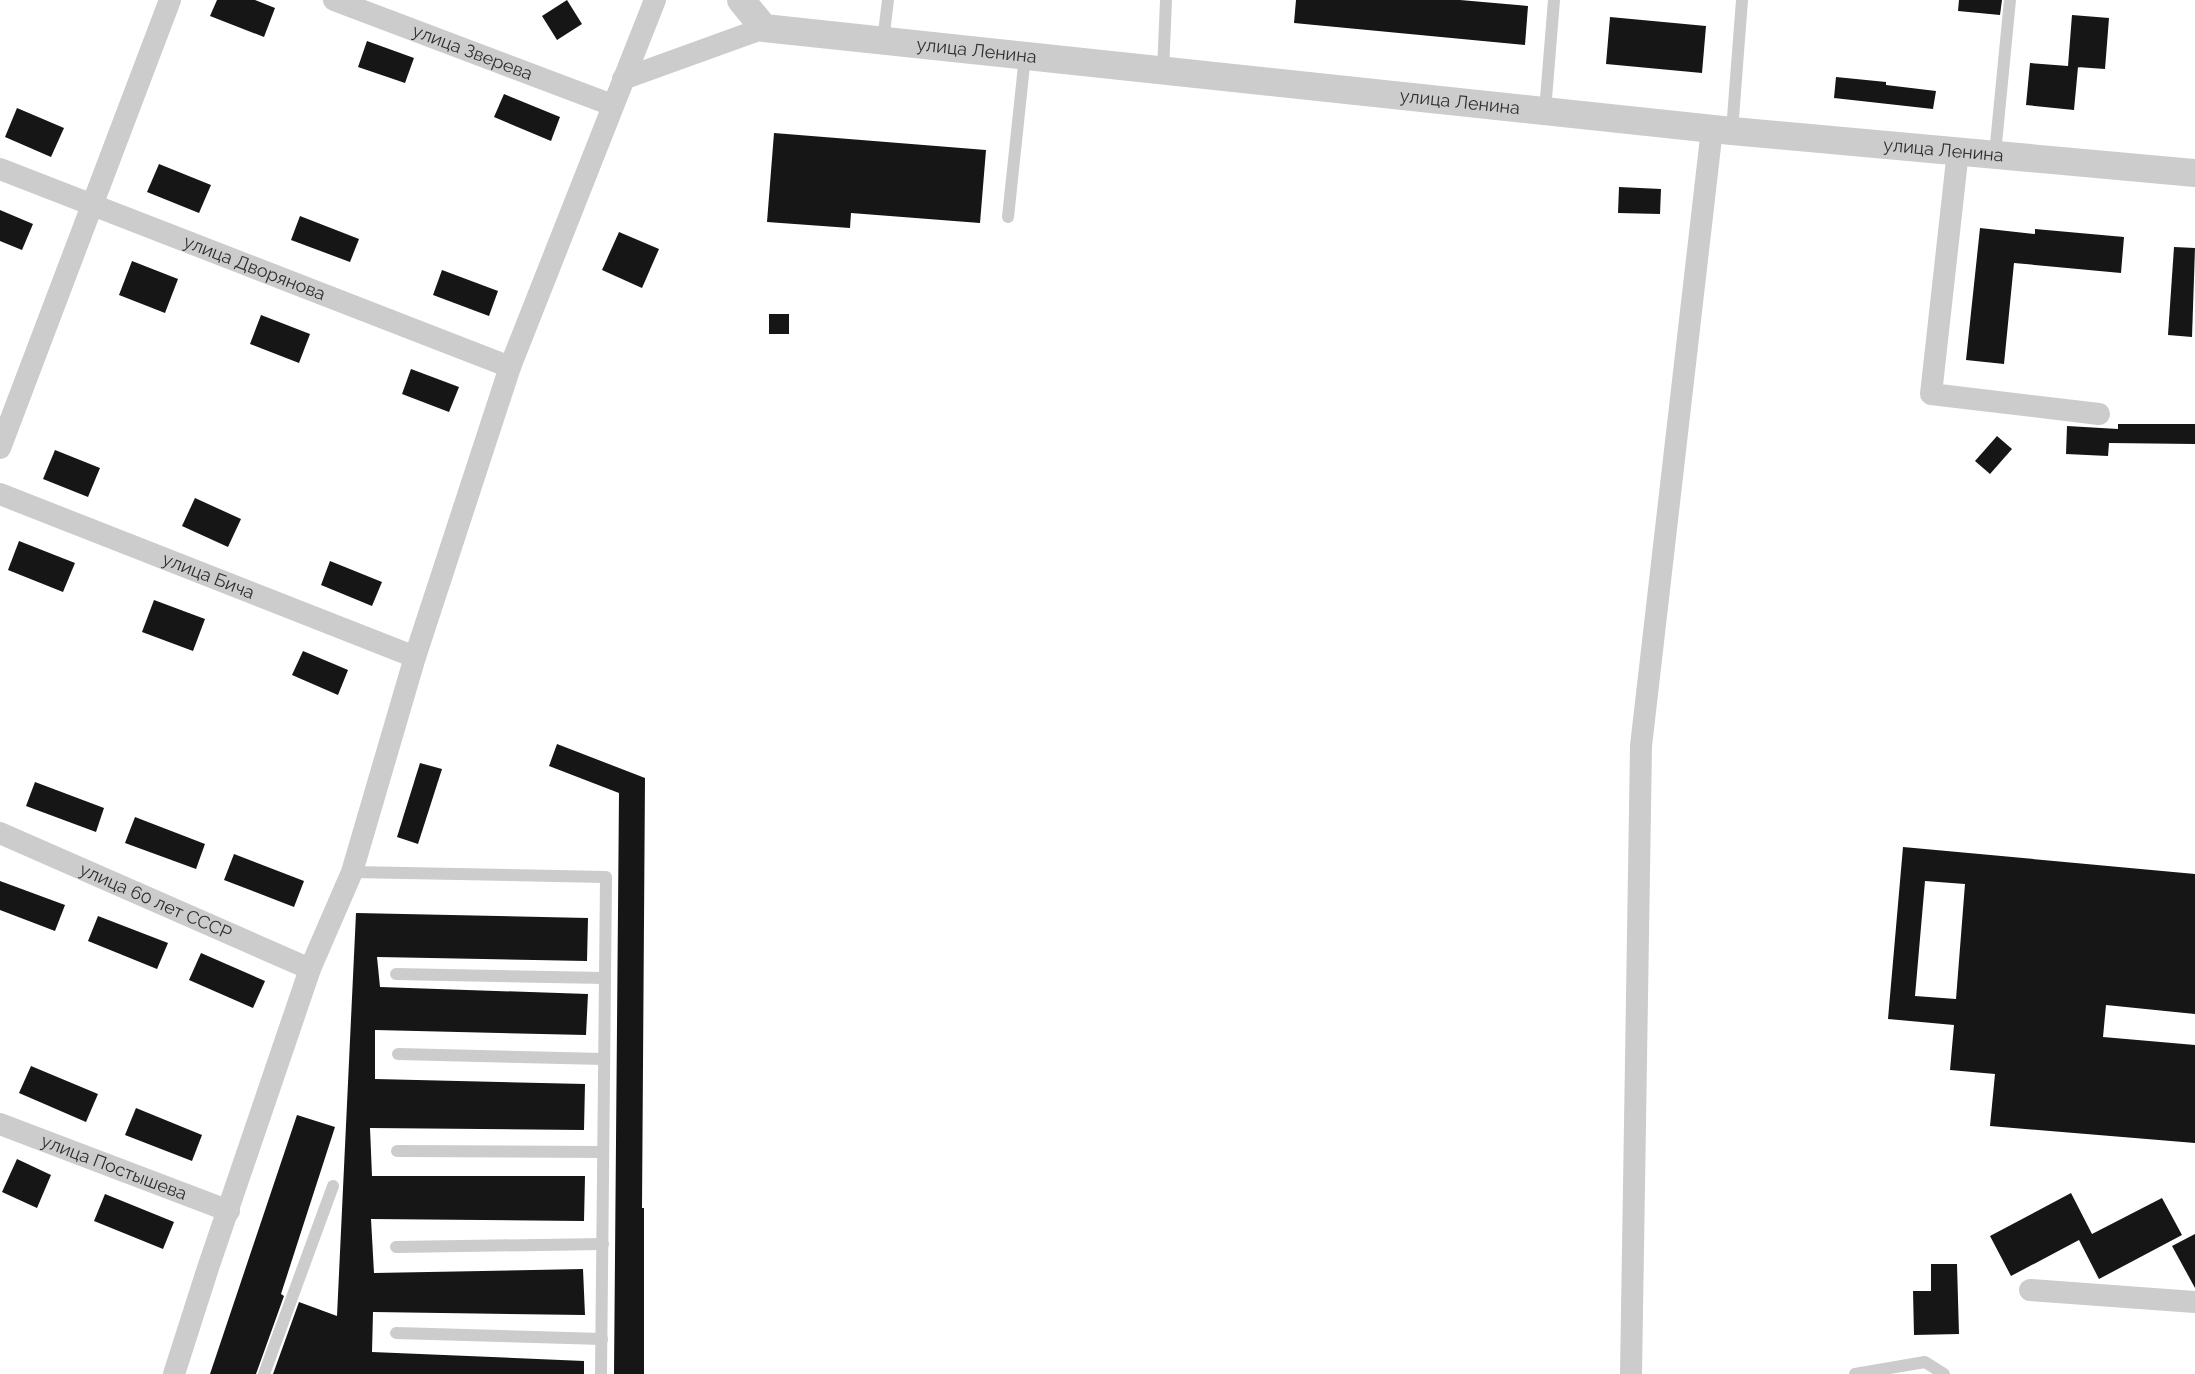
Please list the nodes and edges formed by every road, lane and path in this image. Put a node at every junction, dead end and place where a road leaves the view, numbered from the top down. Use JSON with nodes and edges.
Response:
{"nodes":[{"id":1,"x":170,"y":0,"type":"edge"},
{"id":2,"x":334,"y":0,"type":"edge"},
{"id":3,"x":655,"y":0,"type":"edge"},
{"id":4,"x":741,"y":0,"type":"edge"},
{"id":5,"x":888,"y":0,"type":"edge"},
{"id":6,"x":1166,"y":0,"type":"edge"},
{"id":7,"x":1554,"y":0,"type":"edge"},
{"id":8,"x":1742,"y":0,"type":"edge"},
{"id":9,"x":2010,"y":0,"type":"edge"},
{"id":10,"x":764,"y":28,"type":"junction"},
{"id":11,"x":883,"y":41,"type":"junction"},
{"id":12,"x":1025,"y":56,"type":"junction"},
{"id":13,"x":1163,"y":71,"type":"junction"},
{"id":14,"x":623,"y":79,"type":"junction"},
{"id":15,"x":612,"y":105,"type":"junction"},
{"id":16,"x":1545,"y":111,"type":"junction"},
{"id":17,"x":1722,"y":130,"type":"junction"},
{"id":18,"x":1958,"y":151,"type":"junction"},
{"id":19,"x":1995,"y":154,"type":"junction"},
{"id":20,"x":0,"y":169,"type":"edge"},
{"id":21,"x":2195,"y":173,"type":"edge"},
{"id":22,"x":91,"y":204,"type":"junction"},
{"id":23,"x":1008,"y":217,"type":"dead end"},
{"id":24,"x":510,"y":367,"type":"junction"},
{"id":25,"x":2099,"y":414,"type":"dead end"},
{"id":26,"x":0,"y":448,"type":"edge"},
{"id":27,"x":0,"y":494,"type":"edge"},
{"id":28,"x":416,"y":657,"type":"junction"},
{"id":29,"x":0,"y":833,"type":"edge"},
{"id":30,"x":352,"y":872,"type":"junction"},
{"id":31,"x":310,"y":969,"type":"junction"},
{"id":32,"x":396,"y":974,"type":"dead end"},
{"id":33,"x":605,"y":978,"type":"junction"},
{"id":34,"x":398,"y":1054,"type":"dead end"},
{"id":35,"x":604,"y":1059,"type":"junction"},
{"id":36,"x":0,"y":1124,"type":"edge"},
{"id":37,"x":397,"y":1151,"type":"dead end"},
{"id":38,"x":603,"y":1152,"type":"junction"},
{"id":39,"x":333,"y":1186,"type":"dead end"},
{"id":40,"x":229,"y":1211,"type":"junction"},
{"id":41,"x":603,"y":1244,"type":"junction"},
{"id":42,"x":396,"y":1246,"type":"dead end"},
{"id":43,"x":2030,"y":1290,"type":"dead end"},
{"id":44,"x":2195,"y":1302,"type":"edge"},
{"id":45,"x":396,"y":1333,"type":"dead end"},
{"id":46,"x":602,"y":1339,"type":"junction"},
{"id":47,"x":174,"y":1374,"type":"edge"},
{"id":48,"x":264,"y":1374,"type":"edge"},
{"id":49,"x":601,"y":1374,"type":"edge"},
{"id":50,"x":1631,"y":1374,"type":"edge"},
{"id":51,"x":1855,"y":1374,"type":"edge"},
{"id":52,"x":1944,"y":1374,"type":"edge"}],
"edges":[{"from":1,"to":22,"type":"street"},
{"from":2,"to":15,"type":"street","name":"улица Зверева"},
{"from":3,"to":14,"type":"street"},
{"from":4,"to":10,"type":"street"},
{"from":5,"to":11,"type":"lane"},
{"from":6,"to":13,"type":"lane"},
{"from":7,"to":16,"type":"lane"},
{"from":8,"to":17,"type":"lane"},
{"from":9,"to":19,"type":"lane"},
{"from":10,"to":11,"type":"street","name":"улица Ленина"},
{"from":10,"to":14,"type":"street"},
{"from":11,"to":12,"type":"street","name":"улица Ленина"},
{"from":12,"to":13,"type":"street","name":"улица Ленина"},
{"from":12,"to":23,"type":"lane"},
{"from":13,"to":16,"type":"street","name":"улица Ленина"},
{"from":14,"to":15,"type":"street"},
{"from":15,"to":24,"type":"street"},
{"from":16,"to":17,"type":"street","name":"улица Ленина"},
{"from":17,"to":18,"type":"street","name":"улица Ленина"},
{"from":17,"to":50,"type":"street"},
{"from":18,"to":19,"type":"street","name":"улица Ленина"},
{"from":18,"to":25,"type":"street"},
{"from":19,"to":21,"type":"street","name":"улица Ленина"},
{"from":20,"to":22,"type":"street","name":"улица Дворянова"},
{"from":22,"to":24,"type":"street","name":"улица Дворянова"},
{"from":22,"to":26,"type":"street"},
{"from":24,"to":28,"type":"street"},
{"from":27,"to":28,"type":"street","name":"улица Бича"},
{"from":28,"to":30,"type":"street"},
{"from":29,"to":31,"type":"street","name":"улица 60 лет СССР"},
{"from":30,"to":31,"type":"street"},
{"from":30,"to":33,"type":"lane"},
{"from":31,"to":40,"type":"street"},
{"from":32,"to":33,"type":"lane"},
{"from":33,"to":35,"type":"lane"},
{"from":34,"to":35,"type":"lane"},
{"from":35,"to":38,"type":"lane"},
{"from":36,"to":40,"type":"street","name":"улица Постышева"},
{"from":37,"to":38,"type":"lane"},
{"from":38,"to":41,"type":"lane"},
{"from":39,"to":48,"type":"lane"},
{"from":40,"to":47,"type":"street"},
{"from":41,"to":42,"type":"lane"},
{"from":41,"to":46,"type":"lane"},
{"from":43,"to":44,"type":"street"},
{"from":45,"to":46,"type":"lane"},
{"from":46,"to":49,"type":"lane"},
{"from":51,"to":52,"type":"lane"}]}
